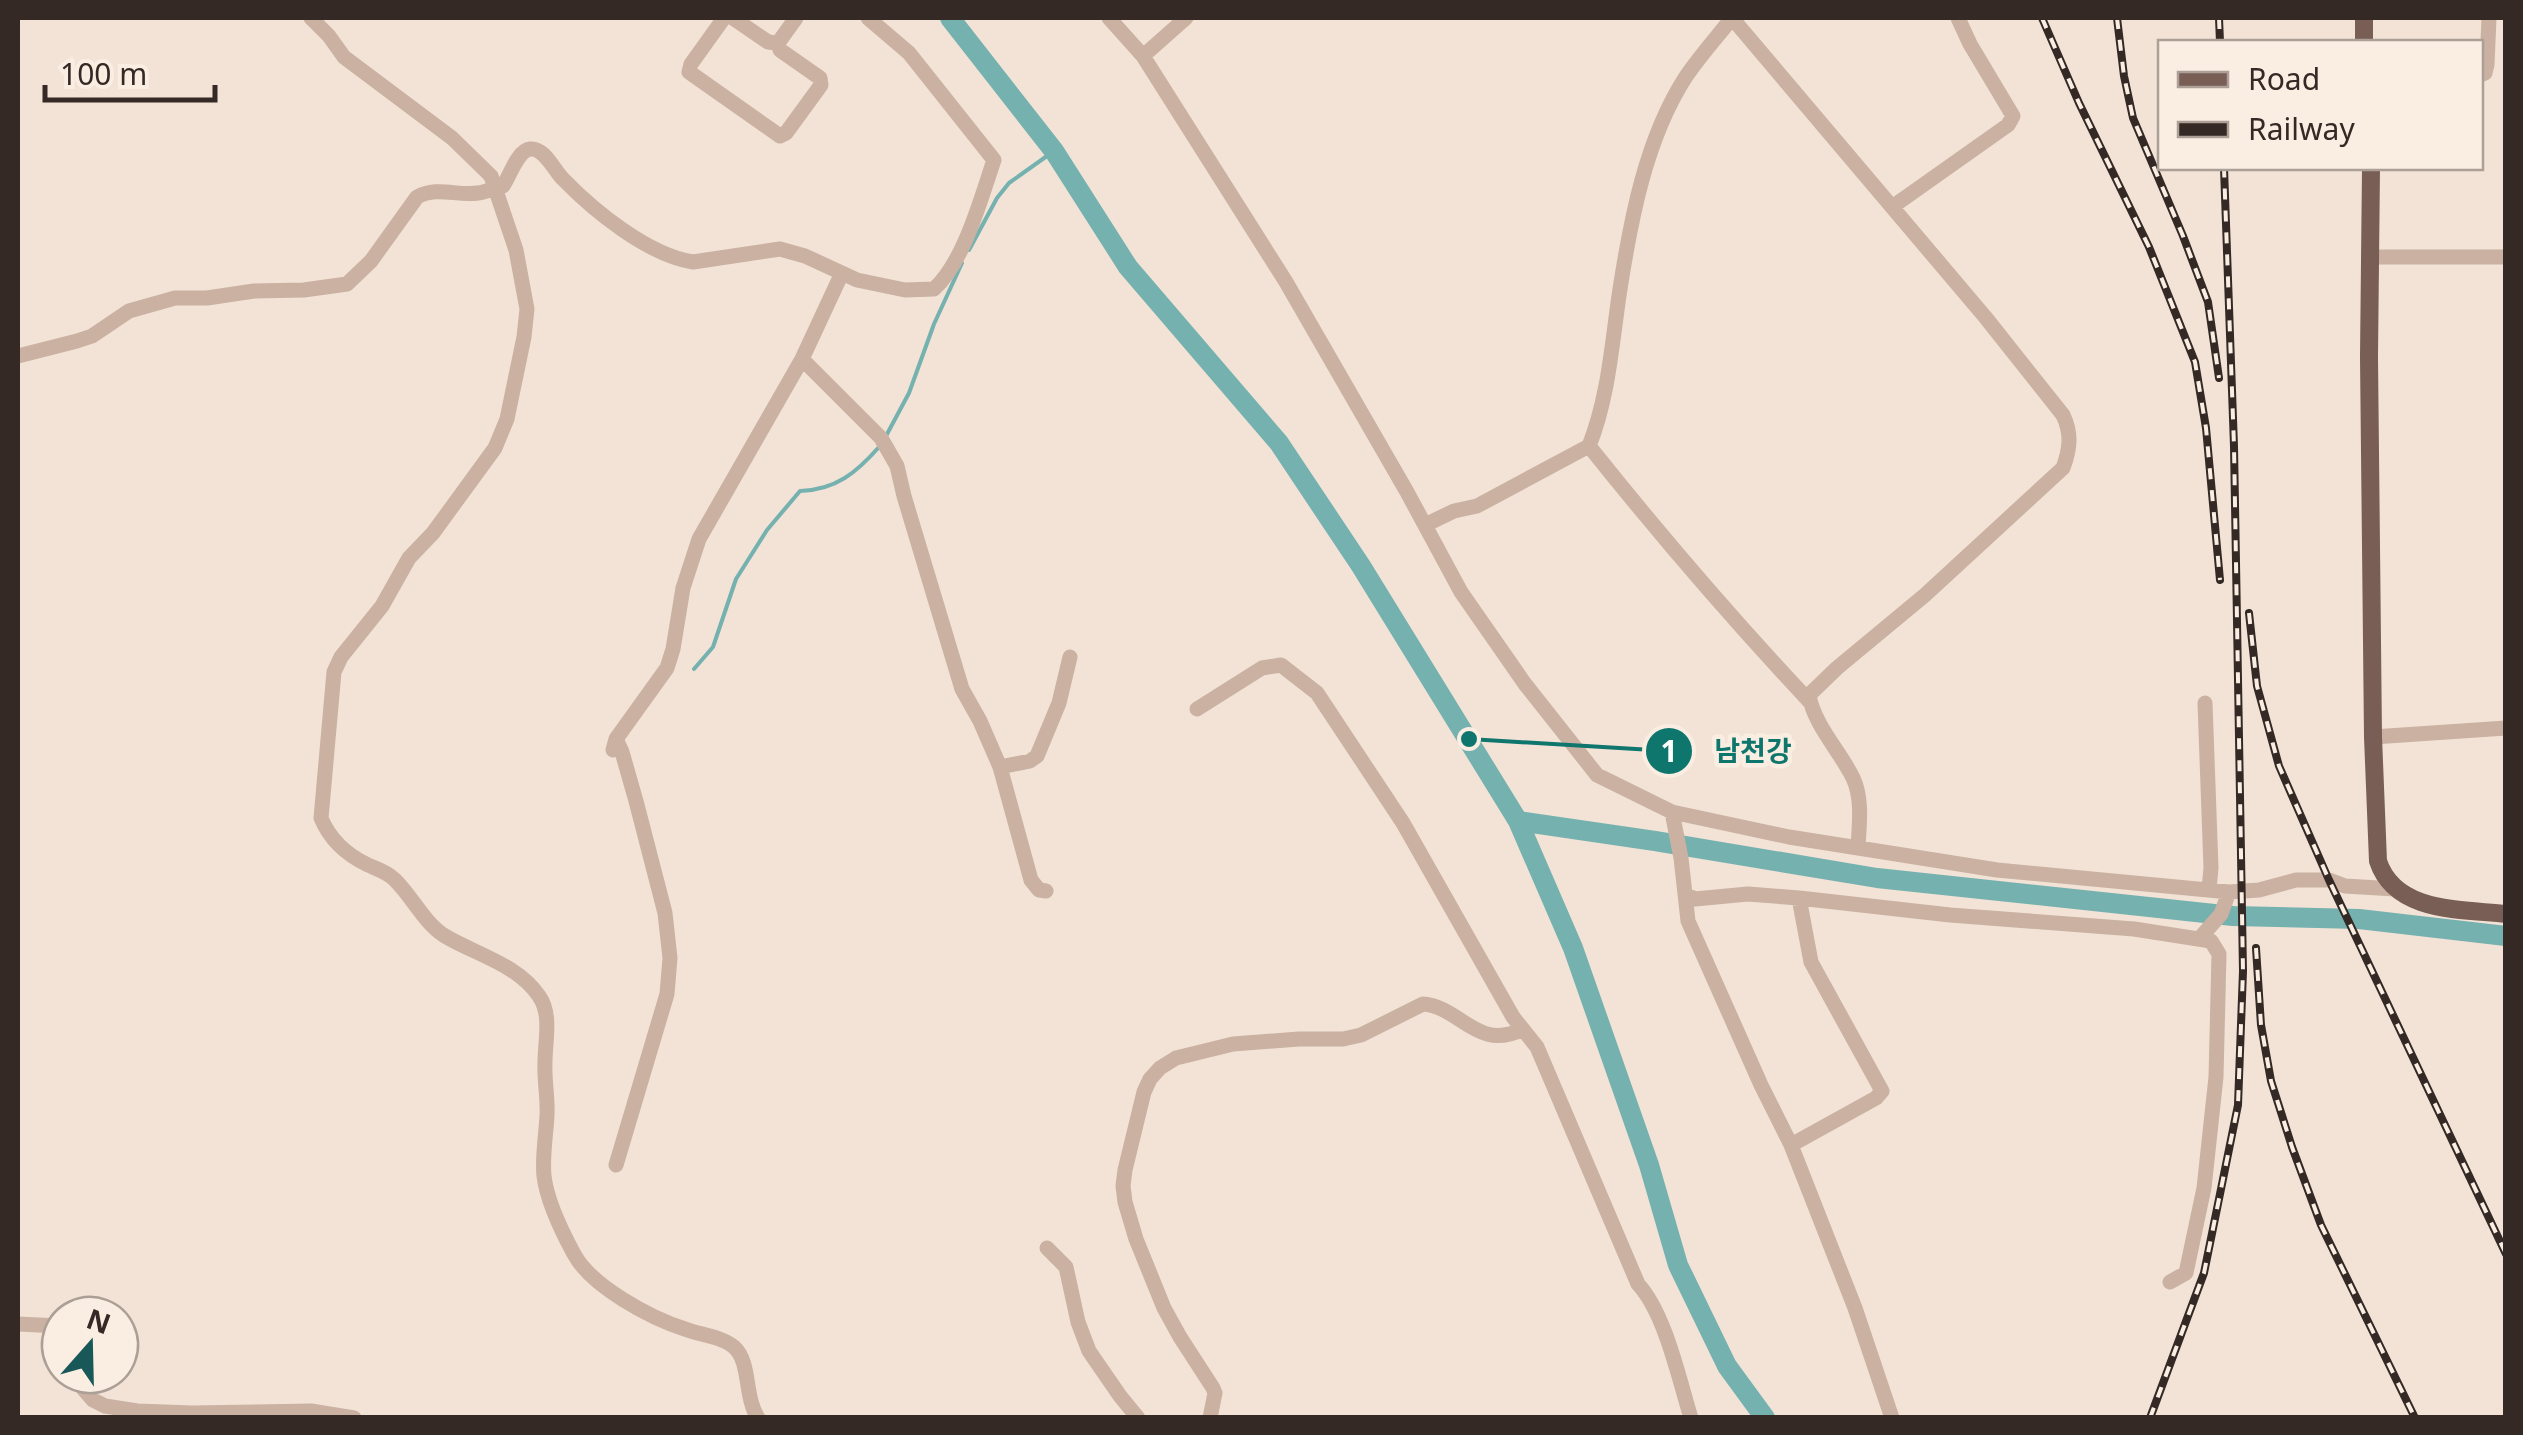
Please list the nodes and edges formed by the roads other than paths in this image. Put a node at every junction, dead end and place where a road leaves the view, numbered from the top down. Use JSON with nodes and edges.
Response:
{"nodes":[{"id":1,"x":311,"y":18,"type":"edge"},
{"id":2,"x":724,"y":18,"type":"edge"},
{"id":3,"x":734,"y":18,"type":"edge"},
{"id":4,"x":796,"y":18,"type":"edge"},
{"id":5,"x":868,"y":18,"type":"edge"},
{"id":6,"x":1110,"y":18,"type":"edge"},
{"id":7,"x":1186,"y":18,"type":"edge"},
{"id":8,"x":1732,"y":18,"type":"edge"},
{"id":9,"x":1958,"y":18,"type":"edge"},
{"id":10,"x":2489,"y":18,"type":"edge"},
{"id":11,"x":778,"y":42,"type":"junction"},
{"id":12,"x":1143,"y":56,"type":"junction"},
{"id":13,"x":2483,"y":74,"type":"edge"},
{"id":14,"x":2372,"y":170,"type":"edge"},
{"id":15,"x":494,"y":188,"type":"junction"},
{"id":16,"x":1892,"y":207,"type":"junction"},
{"id":17,"x":2369,"y":257,"type":"junction"},
{"id":18,"x":2506,"y":257,"type":"edge"},
{"id":19,"x":842,"y":274,"type":"junction"},
{"id":20,"x":18,"y":356,"type":"edge"},
{"id":21,"x":802,"y":359,"type":"junction"},
{"id":22,"x":1589,"y":446,"type":"junction"},
{"id":23,"x":1425,"y":526,"type":"junction"},
{"id":24,"x":1070,"y":657,"type":"dead end"},
{"id":25,"x":1810,"y":703,"type":"junction"},
{"id":26,"x":2205,"y":703,"type":"dead end"},
{"id":27,"x":1196,"y":709,"type":"dead end"},
{"id":28,"x":2506,"y":728,"type":"edge"},
{"id":29,"x":2373,"y":736,"type":"junction"},
{"id":30,"x":1000,"y":767,"type":"junction"},
{"id":31,"x":1672,"y":819,"type":"junction"},
{"id":32,"x":1858,"y":848,"type":"junction"},
{"id":33,"x":2209,"y":889,"type":"junction"},
{"id":34,"x":2395,"y":889,"type":"junction"},
{"id":35,"x":1046,"y":890,"type":"dead end"},
{"id":36,"x":2229,"y":892,"type":"junction"},
{"id":37,"x":1685,"y":894,"type":"junction"},
{"id":38,"x":1799,"y":898,"type":"junction"},
{"id":39,"x":2506,"y":914,"type":"edge"},
{"id":40,"x":2200,"y":938,"type":"junction"},
{"id":41,"x":1523,"y":1029,"type":"junction"},
{"id":42,"x":1791,"y":1145,"type":"junction"},
{"id":43,"x":616,"y":1165,"type":"dead end"},
{"id":44,"x":1048,"y":1248,"type":"dead end"},
{"id":45,"x":2170,"y":1282,"type":"dead end"},
{"id":46,"x":88,"y":1395,"type":"edge"},
{"id":47,"x":354,"y":1418,"type":"edge"},
{"id":48,"x":758,"y":1418,"type":"edge"},
{"id":49,"x":1138,"y":1418,"type":"edge"},
{"id":50,"x":1210,"y":1418,"type":"edge"},
{"id":51,"x":1691,"y":1418,"type":"edge"},
{"id":52,"x":1892,"y":1418,"type":"edge"}],
"edges":[{"from":1,"to":15,"type":"street"},
{"from":2,"to":11,"type":"street"},
{"from":3,"to":11,"type":"street"},
{"from":4,"to":11,"type":"street"},
{"from":5,"to":19,"type":"street"},
{"from":6,"to":12,"type":"street"},
{"from":7,"to":12,"type":"street"},
{"from":8,"to":16,"type":"street"},
{"from":8,"to":22,"type":"street"},
{"from":9,"to":16,"type":"street"},
{"from":10,"to":13,"type":"street"},
{"from":12,"to":23,"type":"street"},
{"from":14,"to":17,"type":"main road"},
{"from":15,"to":19,"type":"street"},
{"from":15,"to":20,"type":"street"},
{"from":15,"to":48,"type":"street"},
{"from":16,"to":25,"type":"street"},
{"from":17,"to":18,"type":"street"},
{"from":17,"to":29,"type":"main road"},
{"from":19,"to":21,"type":"street"},
{"from":21,"to":30,"type":"street"},
{"from":21,"to":43,"type":"street"},
{"from":22,"to":23,"type":"street"},
{"from":22,"to":25,"type":"street"},
{"from":23,"to":31,"type":"street"},
{"from":24,"to":30,"type":"street"},
{"from":25,"to":32,"type":"street"},
{"from":26,"to":33,"type":"street"},
{"from":27,"to":41,"type":"street"},
{"from":28,"to":29,"type":"street"},
{"from":29,"to":34,"type":"main road"},
{"from":30,"to":35,"type":"street"},
{"from":31,"to":32,"type":"street"},
{"from":31,"to":37,"type":"street"},
{"from":32,"to":33,"type":"street"},
{"from":33,"to":36,"type":"street"},
{"from":34,"to":36,"type":"street"},
{"from":34,"to":39,"type":"main road"},
{"from":36,"to":40,"type":"street"},
{"from":37,"to":38,"type":"street"},
{"from":37,"to":42,"type":"street"},
{"from":38,"to":40,"type":"street"},
{"from":38,"to":42,"type":"street"},
{"from":40,"to":45,"type":"street"},
{"from":41,"to":50,"type":"street"},
{"from":41,"to":51,"type":"street"},
{"from":42,"to":52,"type":"street"},
{"from":44,"to":49,"type":"street"},
{"from":46,"to":47,"type":"street"}]}
